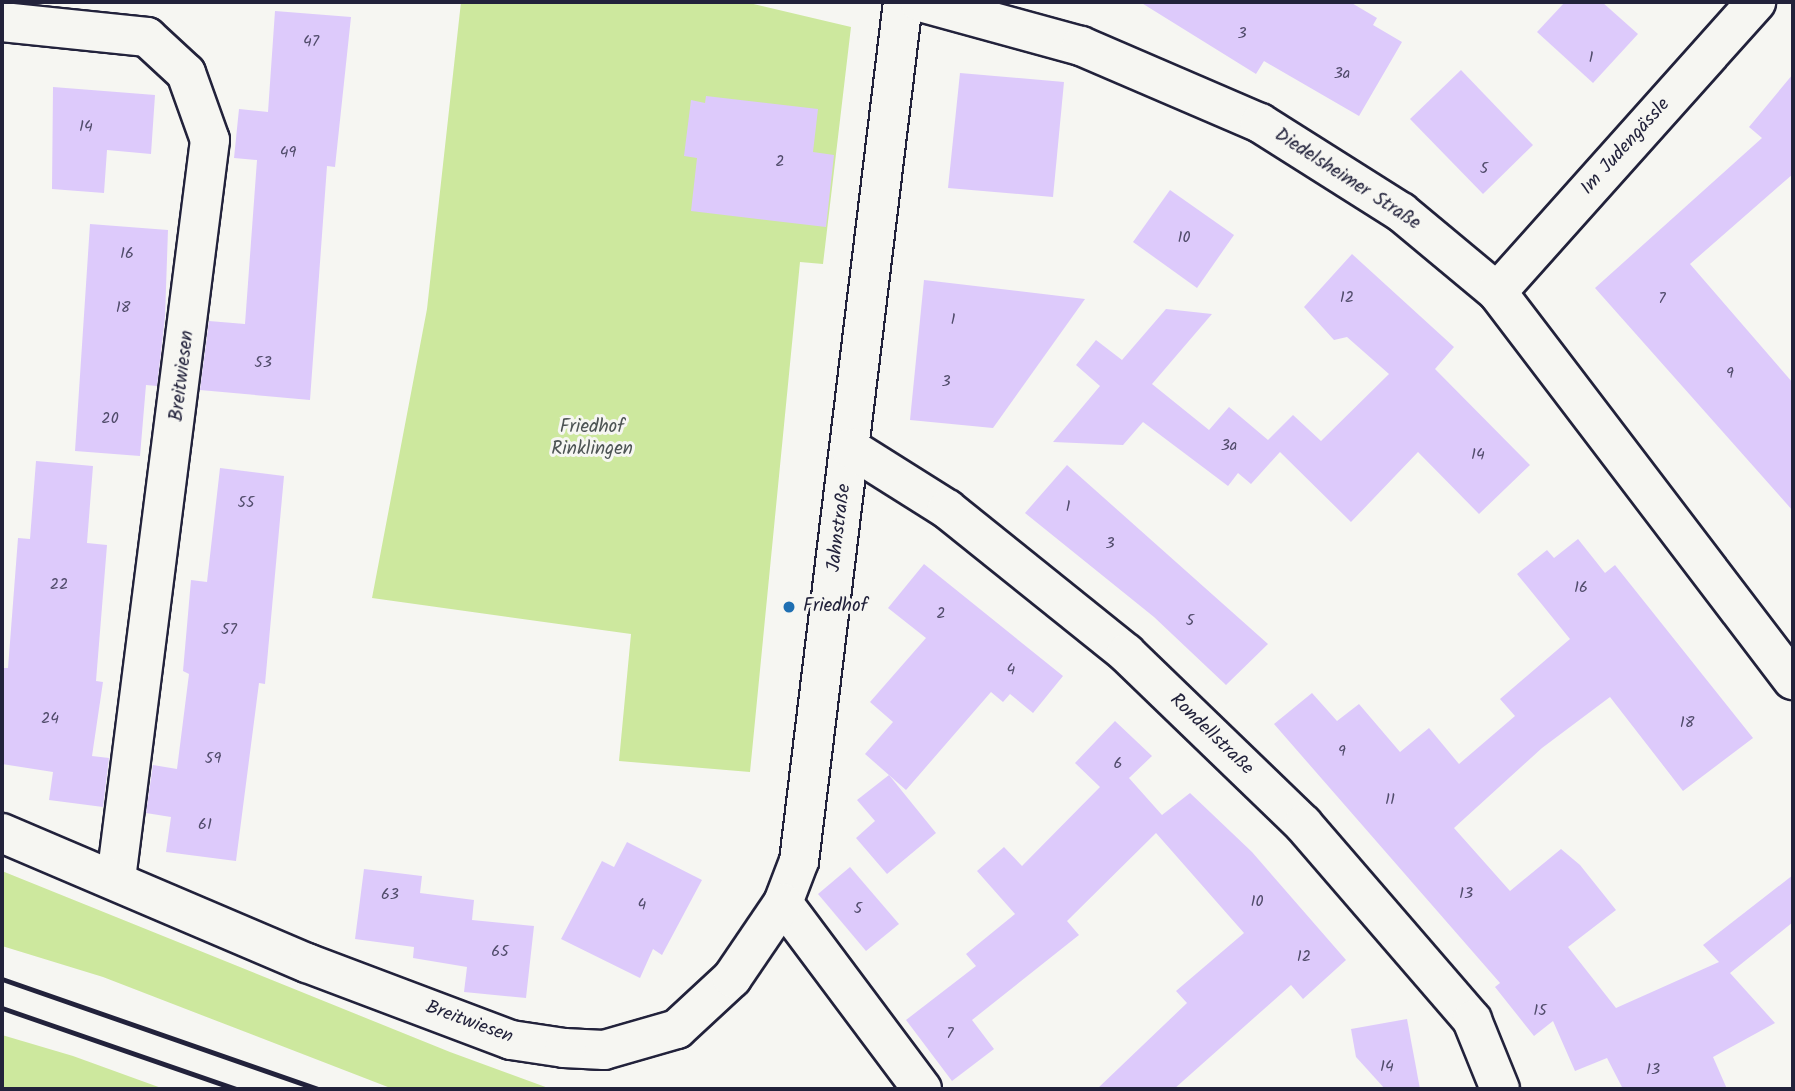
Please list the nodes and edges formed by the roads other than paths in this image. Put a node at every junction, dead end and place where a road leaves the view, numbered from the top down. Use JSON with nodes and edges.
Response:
{"nodes":[{"id":1,"x":903,"y":2,"type":"edge"},
{"id":2,"x":920,"y":2,"type":"edge"},
{"id":3,"x":1756,"y":2,"type":"edge"},
{"id":4,"x":2,"y":22,"type":"edge"},
{"id":5,"x":1497,"y":292,"type":"junction"},
{"id":6,"x":850,"y":448,"type":"junction"},
{"id":7,"x":1793,"y":680,"type":"edge"},
{"id":8,"x":2,"y":833,"type":"edge"},
{"id":9,"x":116,"y":879,"type":"junction"},
{"id":10,"x":783,"y":903,"type":"junction"},
{"id":11,"x":922,"y":1089,"type":"edge"},
{"id":12,"x":1500,"y":1089,"type":"edge"}],
"edges":[{"from":1,"to":6,"type":"street","name":"Jahnstraße"},
{"from":2,"to":5,"type":"street","name":"Diedelsheimer Straße"},
{"from":3,"to":5,"type":"street","name":"Im Judengässle"},
{"from":4,"to":9,"type":"street","name":"Breitwiesen"},
{"from":5,"to":7,"type":"street","name":"Diedelsheimer Straße"},
{"from":6,"to":10,"type":"street","name":"Jahnstraße"},
{"from":6,"to":12,"type":"street","name":"Rondellstraße"},
{"from":8,"to":9,"type":"street","name":"Breitwiesen"},
{"from":9,"to":10,"type":"street","name":"Breitwiesen"},
{"from":10,"to":11,"type":"street"}]}
